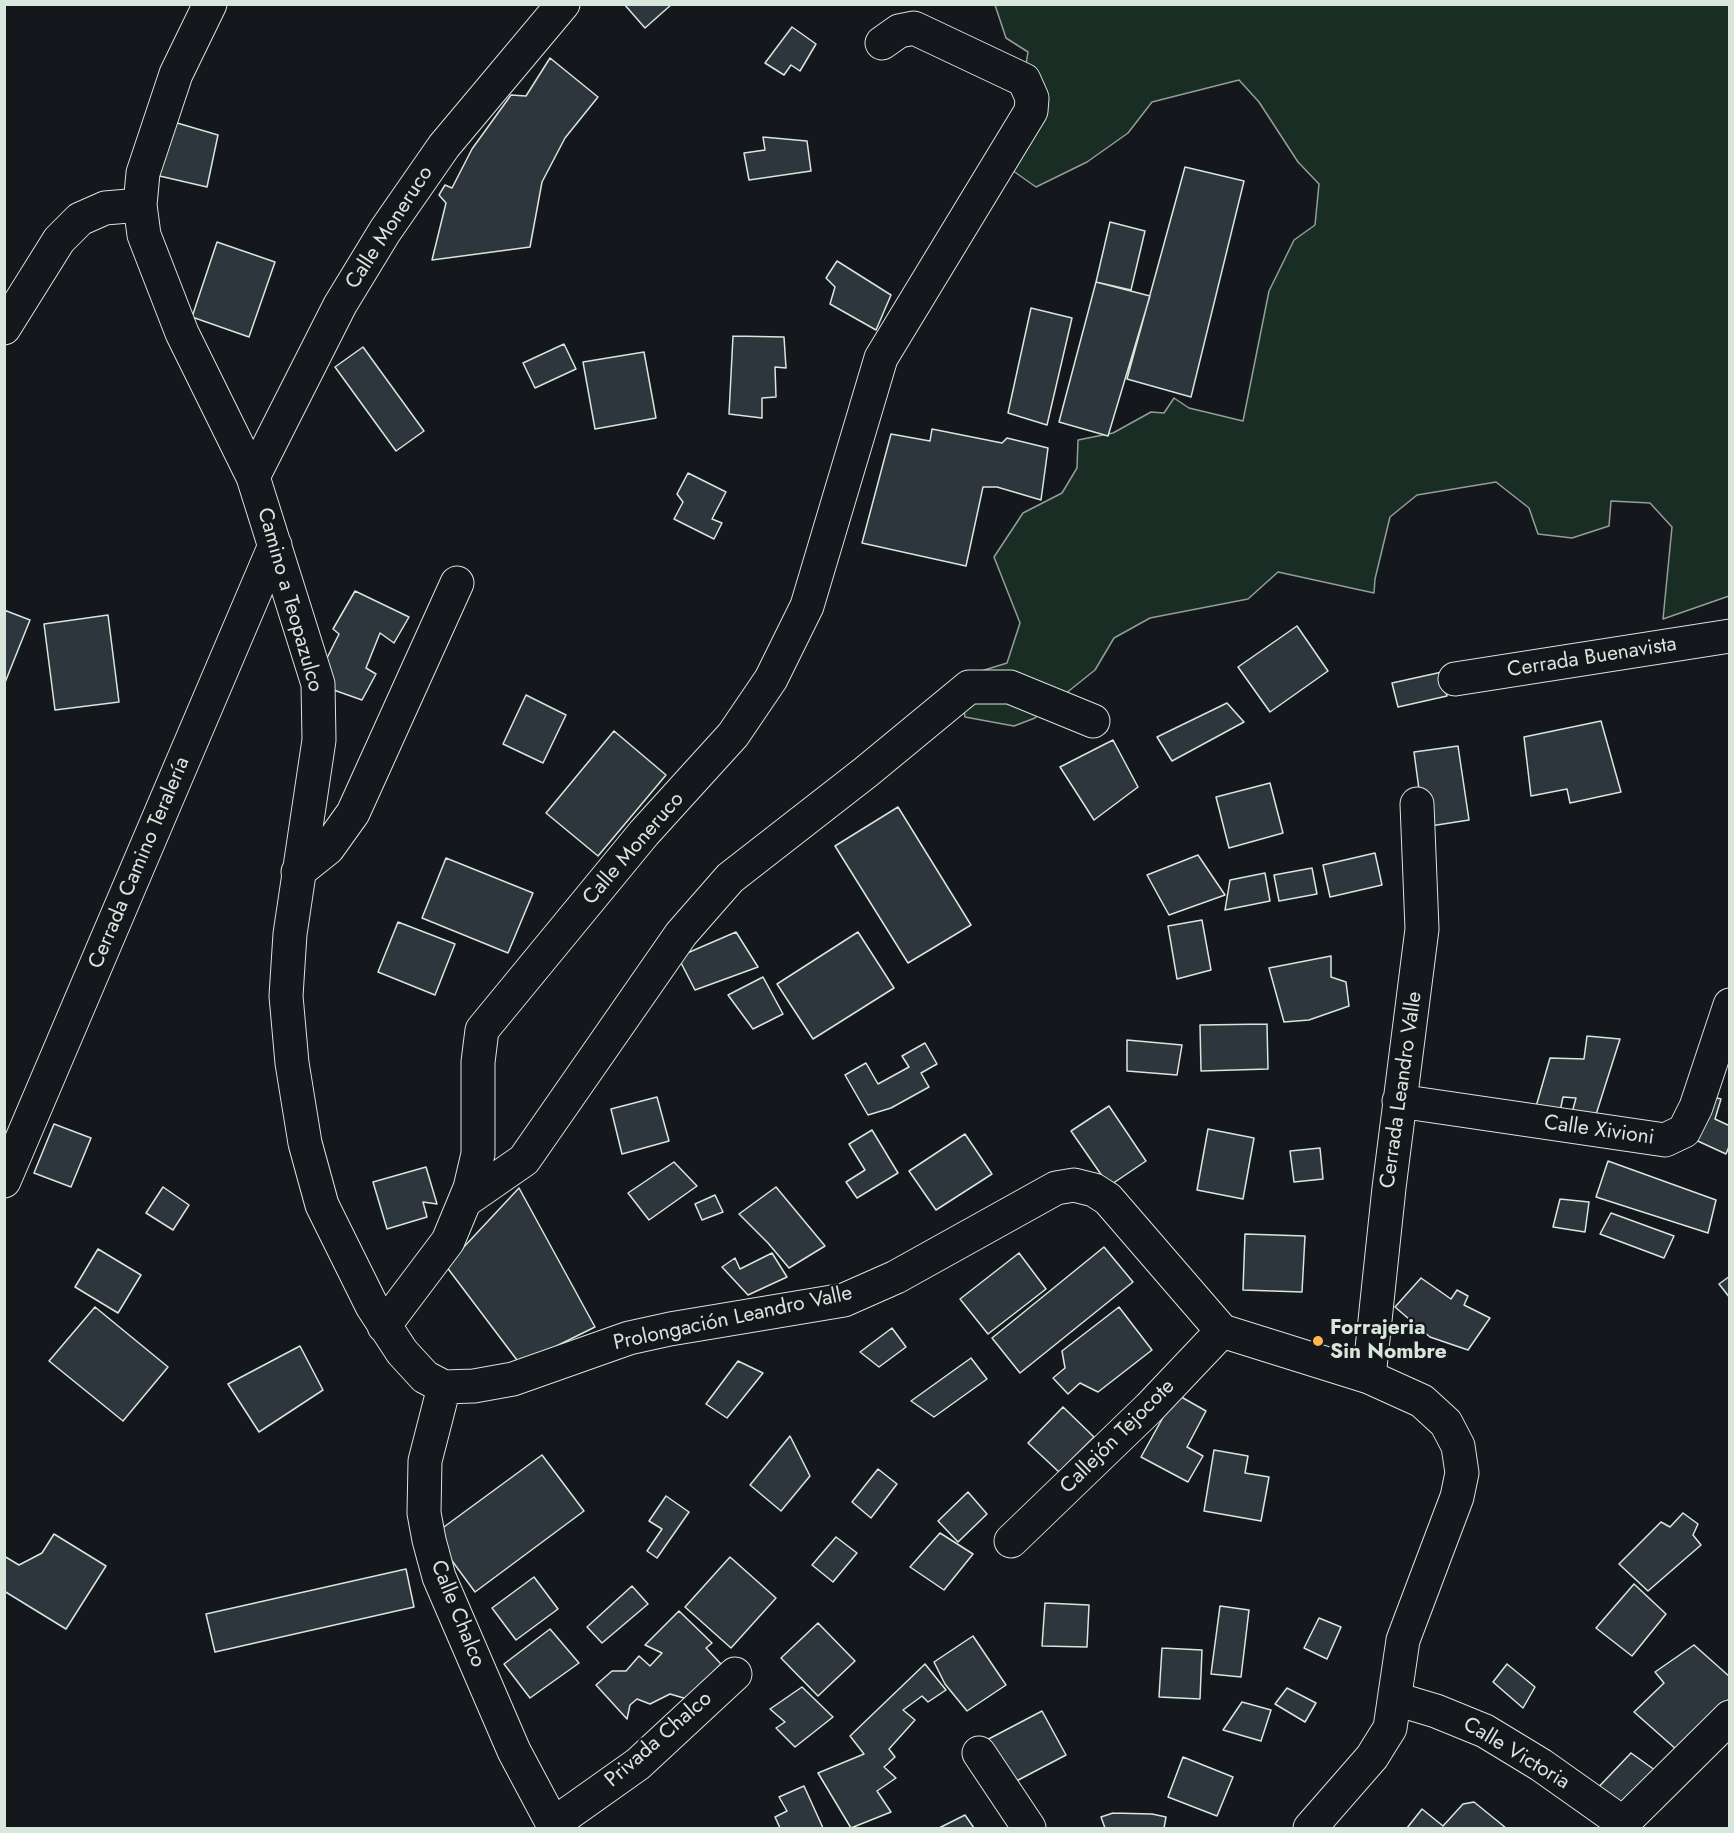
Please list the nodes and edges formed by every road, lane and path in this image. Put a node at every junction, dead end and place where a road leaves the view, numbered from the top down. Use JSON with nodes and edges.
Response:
{"nodes":[{"id":1,"x":210,"y":4,"type":"edge"},
{"id":2,"x":563,"y":4,"type":"edge"},
{"id":3,"x":882,"y":43,"type":"dead end"},
{"id":4,"x":140,"y":205,"type":"junction"},
{"id":5,"x":4,"y":328,"type":"edge"},
{"id":6,"x":253,"y":477,"type":"junction"},
{"id":7,"x":275,"y":544,"type":"junction"},
{"id":8,"x":457,"y":583,"type":"dead end"},
{"id":9,"x":1730,"y":636,"type":"edge"},
{"id":10,"x":1455,"y":679,"type":"dead end"},
{"id":11,"x":1093,"y":721,"type":"dead end"},
{"id":12,"x":1417,"y":804,"type":"dead end"},
{"id":13,"x":298,"y":872,"type":"junction"},
{"id":14,"x":1728,"y":1018,"type":"edge"},
{"id":15,"x":1399,"y":1101,"type":"junction"},
{"id":16,"x":4,"y":1181,"type":"edge"},
{"id":17,"x":465,"y":1201,"type":"junction"},
{"id":18,"x":1222,"y":1331,"type":"junction"},
{"id":19,"x":393,"y":1339,"type":"junction"},
{"id":20,"x":1369,"y":1377,"type":"junction"},
{"id":21,"x":444,"y":1387,"type":"junction"},
{"id":22,"x":1011,"y":1541,"type":"dead end"},
{"id":23,"x":735,"y":1674,"type":"dead end"},
{"id":24,"x":1393,"y":1714,"type":"junction"},
{"id":25,"x":1730,"y":1717,"type":"edge"},
{"id":26,"x":979,"y":1753,"type":"dead end"},
{"id":27,"x":1624,"y":1826,"type":"edge"},
{"id":28,"x":554,"y":1827,"type":"edge"},
{"id":29,"x":1029,"y":1828,"type":"edge"},
{"id":30,"x":1310,"y":1828,"type":"edge"}],
"edges":[{"from":1,"to":4,"type":"street","name":"Camino a Teopazulco"},
{"from":2,"to":6,"type":"street","name":"Calle Moneruco"},
{"from":3,"to":17,"type":"street","name":"Calle Moneruco"},
{"from":4,"to":5,"type":"street"},
{"from":4,"to":6,"type":"street","name":"Camino a Teopazulco"},
{"from":6,"to":7,"type":"street","name":"Camino a Teopazulco"},
{"from":7,"to":13,"type":"street","name":"Camino a Teopazulco"},
{"from":7,"to":16,"type":"street","name":"Cerrada Camino Teralería"},
{"from":8,"to":13,"type":"street"},
{"from":9,"to":10,"type":"street","name":"Cerrada Buenavista"},
{"from":11,"to":17,"type":"street"},
{"from":12,"to":15,"type":"street","name":"Cerrada Leandro Valle"},
{"from":13,"to":19,"type":"street","name":"Camino a Teopazulco"},
{"from":14,"to":15,"type":"street","name":"Calle Xivioni"},
{"from":15,"to":20,"type":"street","name":"Cerrada Leandro Valle"},
{"from":17,"to":19,"type":"street","name":"Calle Moneruco"},
{"from":18,"to":20,"type":"street"},
{"from":18,"to":21,"type":"street","name":"Prolongación Leandro Valle"},
{"from":18,"to":22,"type":"street","name":"Callejón Tejocote"},
{"from":19,"to":21,"type":"street"},
{"from":20,"to":24,"type":"street"},
{"from":21,"to":28,"type":"street","name":"Calle Chalco"},
{"from":23,"to":28,"type":"street","name":"Privada Chalco"},
{"from":24,"to":27,"type":"street","name":"Calle Victoria"},
{"from":24,"to":30,"type":"street"},
{"from":25,"to":27,"type":"street"},
{"from":26,"to":29,"type":"street"}]}
